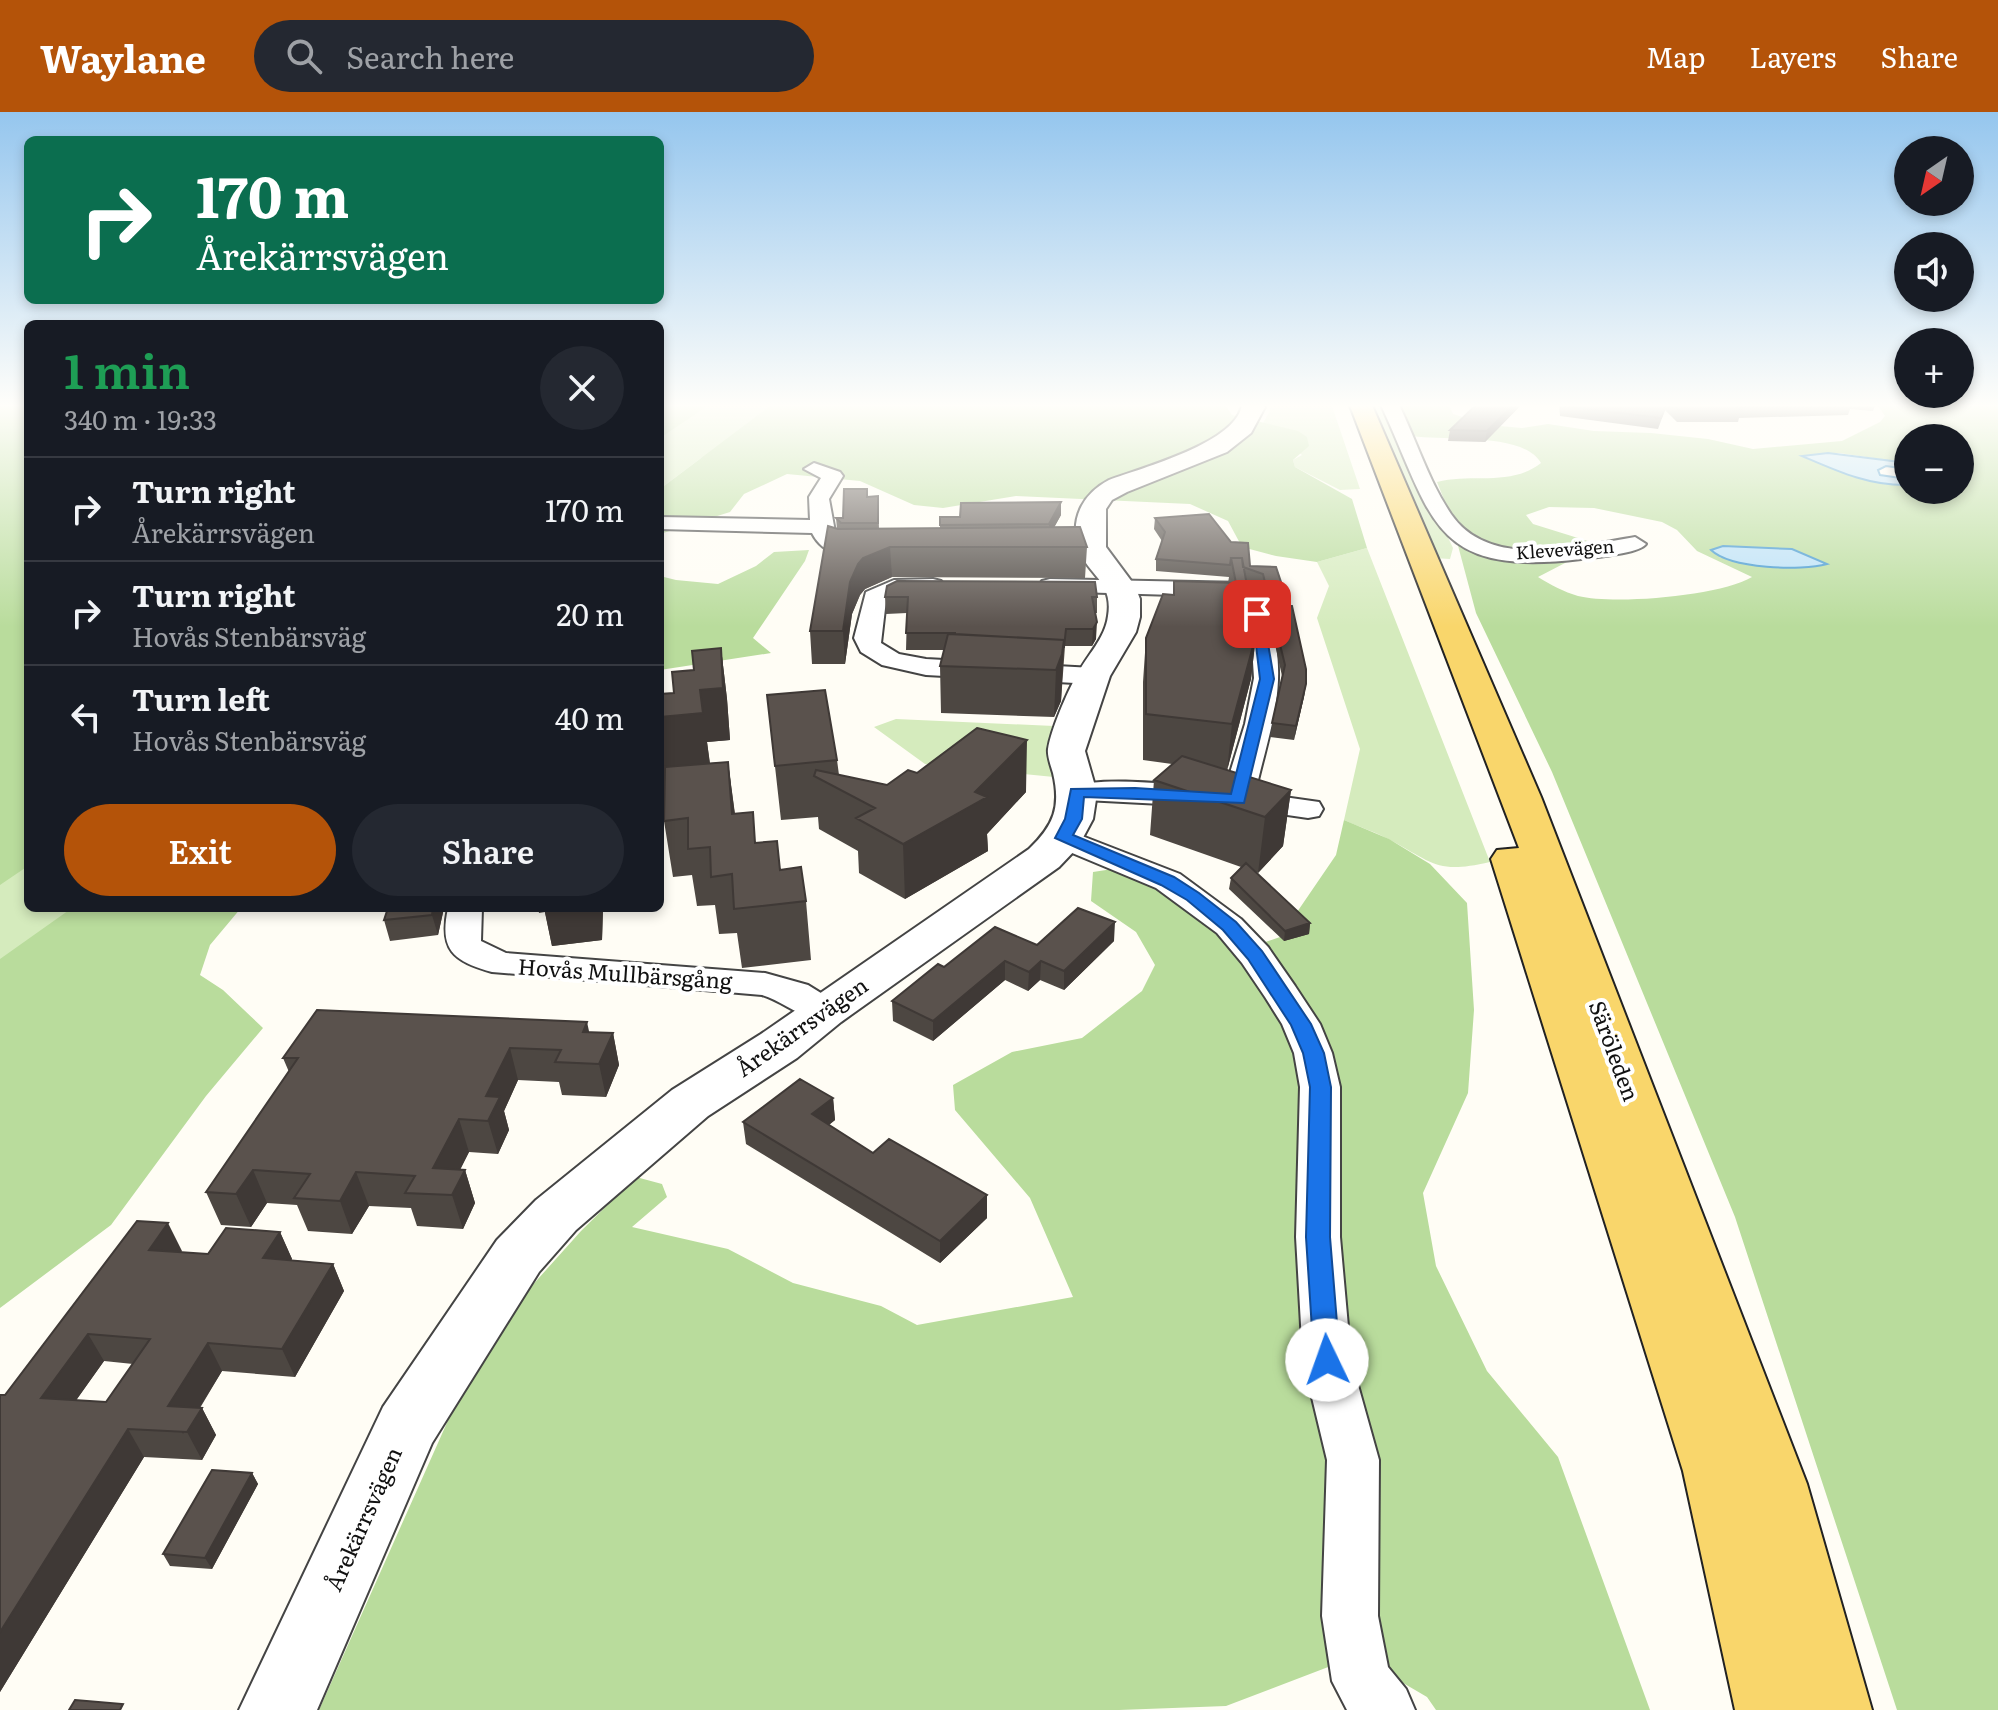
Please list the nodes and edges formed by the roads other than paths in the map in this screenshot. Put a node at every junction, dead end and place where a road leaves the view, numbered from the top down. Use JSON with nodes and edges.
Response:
{"nodes":[{"id":1,"x":832,"y":478,"type":"edge"},
{"id":2,"x":1143,"y":478,"type":"edge"},
{"id":3,"x":1370,"y":478,"type":"edge"},
{"id":4,"x":1390,"y":478,"type":"edge"},
{"id":5,"x":1424,"y":478,"type":"edge"},
{"id":6,"x":664,"y":523,"type":"edge"},
{"id":7,"x":819,"y":527,"type":"junction"},
{"id":8,"x":1635,"y":544,"type":"dead end"},
{"id":9,"x":888,"y":549,"type":"edge"},
{"id":10,"x":955,"y":586,"type":"edge"},
{"id":11,"x":1032,"y":586,"type":"edge"},
{"id":12,"x":1120,"y":586,"type":"junction"},
{"id":13,"x":1093,"y":676,"type":"junction"},
{"id":14,"x":1077,"y":793,"type":"junction"},
{"id":15,"x":1238,"y":799,"type":"junction"},
{"id":16,"x":1308,"y":809,"type":"dead end"},
{"id":17,"x":1064,"y":838,"type":"junction"},
{"id":18,"x":464,"y":912,"type":"edge"},
{"id":19,"x":824,"y":1011,"type":"junction"},
{"id":20,"x":278,"y":1710,"type":"edge"},
{"id":21,"x":1385,"y":1710,"type":"edge"},
{"id":22,"x":1774,"y":1710,"type":"edge"},
{"id":23,"x":1833,"y":1710,"type":"edge"}],
"edges":[{"from":1,"to":7,"type":"street"},
{"from":2,"to":12,"type":"street"},
{"from":3,"to":22,"type":"main road","name":"Säröleden"},
{"from":4,"to":23,"type":"main road","name":"Säröleden"},
{"from":5,"to":8,"type":"street","name":"Klevevägen"},
{"from":6,"to":7,"type":"street"},
{"from":7,"to":9,"type":"street"},
{"from":10,"to":13,"type":"street"},
{"from":11,"to":12,"type":"street"},
{"from":12,"to":13,"type":"street"},
{"from":12,"to":15,"type":"street"},
{"from":13,"to":14,"type":"street"},
{"from":14,"to":15,"type":"street"},
{"from":14,"to":17,"type":"street"},
{"from":15,"to":16,"type":"street"},
{"from":17,"to":19,"type":"street","name":"Årekärrsvägen"},
{"from":17,"to":21,"type":"street"},
{"from":18,"to":19,"type":"street","name":"Hovås Mullbärsgång"},
{"from":19,"to":20,"type":"street","name":"Årekärrsvägen"}]}
